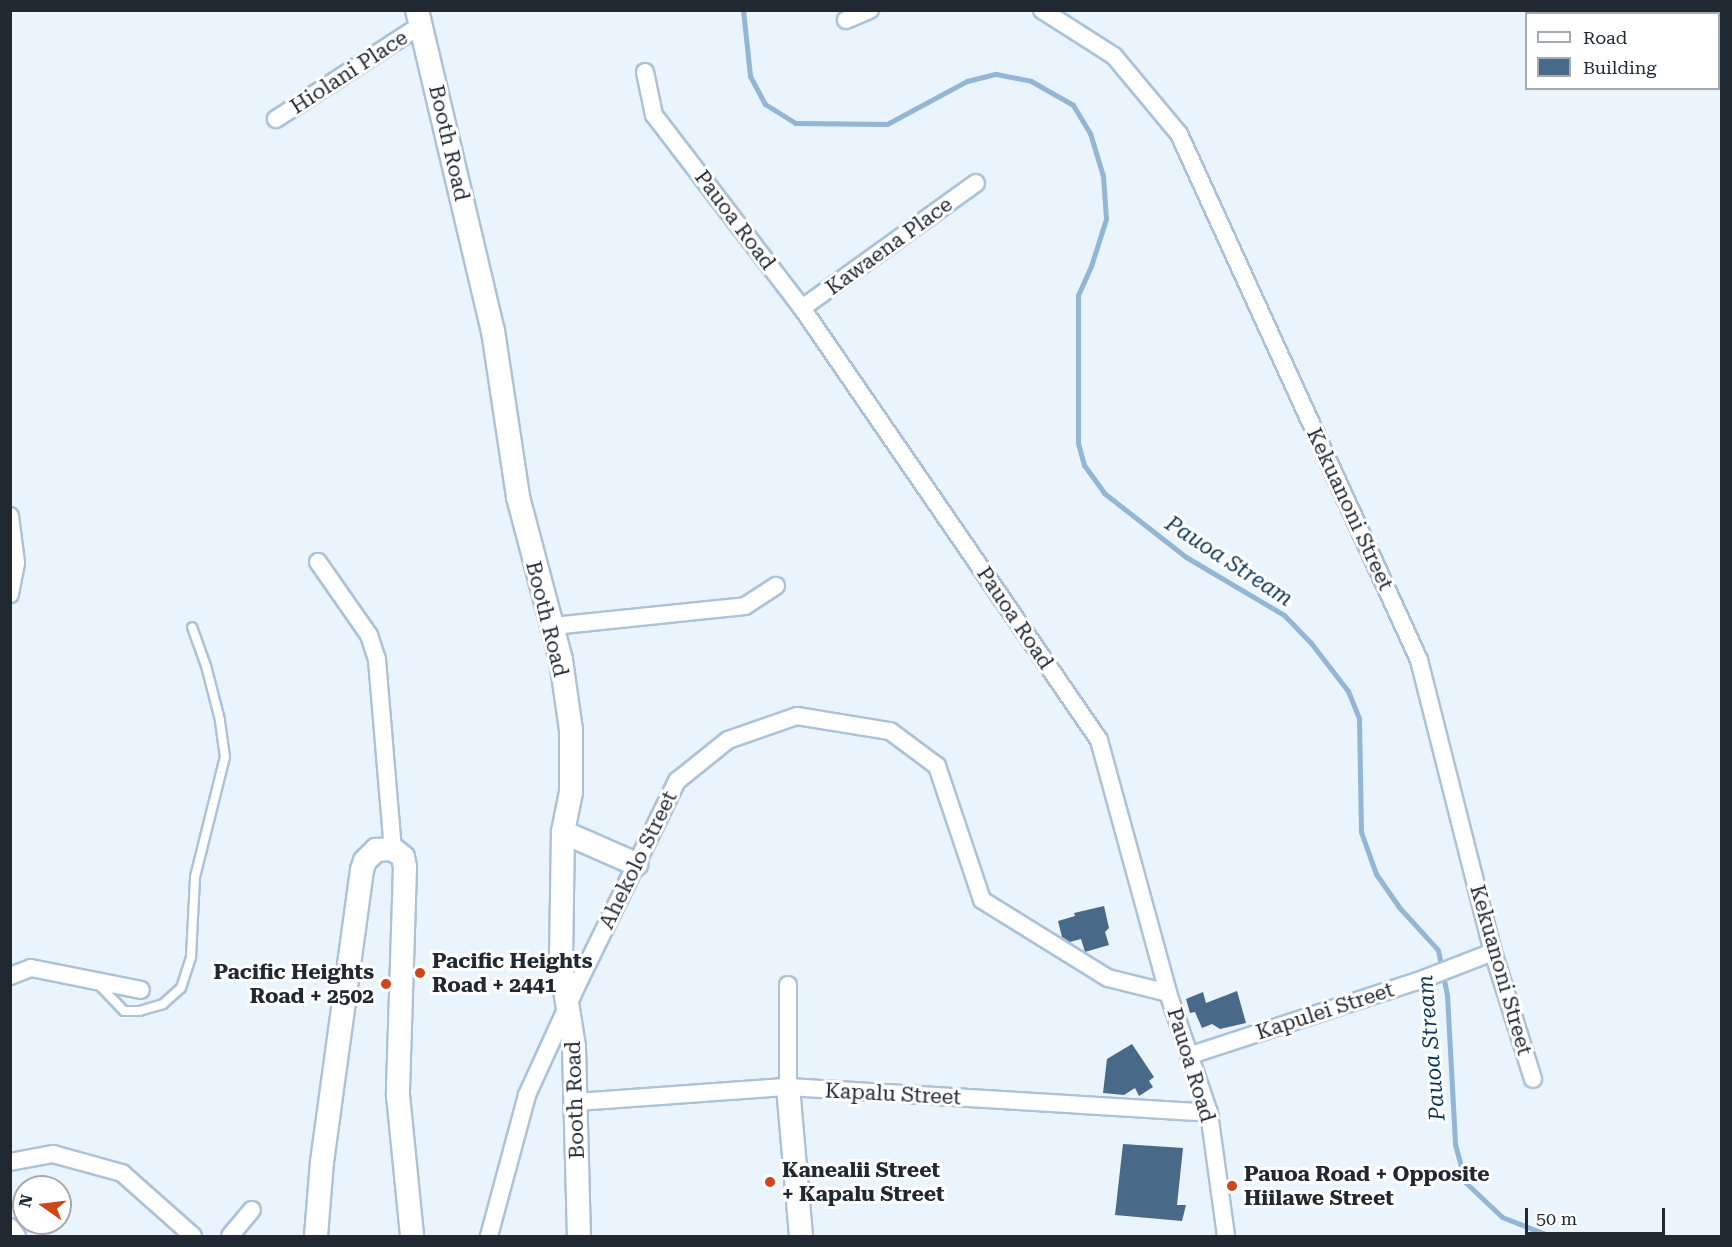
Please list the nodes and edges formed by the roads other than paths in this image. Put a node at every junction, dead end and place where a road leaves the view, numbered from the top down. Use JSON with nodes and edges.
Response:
{"nodes":[{"id":1,"x":870,"y":10,"type":"edge"},
{"id":2,"x":1041,"y":10,"type":"edge"},
{"id":3,"x":419,"y":18,"type":"edge"},
{"id":4,"x":846,"y":20,"type":"dead end"},
{"id":5,"x":645,"y":72,"type":"dead end"},
{"id":6,"x":276,"y":119,"type":"dead end"},
{"id":7,"x":976,"y":183,"type":"dead end"},
{"id":8,"x":802,"y":308,"type":"junction"},
{"id":9,"x":10,"y":516,"type":"edge"},
{"id":10,"x":318,"y":562,"type":"dead end"},
{"id":11,"x":776,"y":586,"type":"dead end"},
{"id":12,"x":10,"y":594,"type":"edge"},
{"id":13,"x":553,"y":626,"type":"junction"},
{"id":14,"x":192,"y":627,"type":"dead end"},
{"id":15,"x":563,"y":832,"type":"junction"},
{"id":16,"x":393,"y":849,"type":"junction"},
{"id":17,"x":636,"y":864,"type":"junction"},
{"id":18,"x":1493,"y":952,"type":"junction"},
{"id":19,"x":10,"y":976,"type":"edge"},
{"id":20,"x":95,"y":981,"type":"junction"},
{"id":21,"x":788,"y":985,"type":"dead end"},
{"id":22,"x":141,"y":990,"type":"dead end"},
{"id":23,"x":1168,"y":993,"type":"junction"},
{"id":24,"x":569,"y":1003,"type":"junction"},
{"id":25,"x":1191,"y":1055,"type":"junction"},
{"id":26,"x":1533,"y":1078,"type":"dead end"},
{"id":27,"x":788,"y":1087,"type":"junction"},
{"id":28,"x":577,"y":1102,"type":"junction"},
{"id":29,"x":1209,"y":1113,"type":"junction"},
{"id":30,"x":10,"y":1162,"type":"edge"},
{"id":31,"x":252,"y":1210,"type":"dead end"},
{"id":32,"x":10,"y":1227,"type":"edge"},
{"id":33,"x":17,"y":1236,"type":"edge"},
{"id":34,"x":193,"y":1236,"type":"edge"},
{"id":35,"x":230,"y":1236,"type":"edge"},
{"id":36,"x":316,"y":1236,"type":"edge"},
{"id":37,"x":412,"y":1236,"type":"edge"},
{"id":38,"x":489,"y":1236,"type":"edge"},
{"id":39,"x":579,"y":1236,"type":"edge"},
{"id":40,"x":801,"y":1236,"type":"edge"},
{"id":41,"x":1226,"y":1236,"type":"edge"}],
"edges":[{"from":1,"to":4,"type":"street"},
{"from":2,"to":18,"type":"street","name":"Kekuanoni Street"},
{"from":3,"to":6,"type":"street","name":"Hiolani Place"},
{"from":3,"to":13,"type":"street","name":"Booth Road"},
{"from":5,"to":8,"type":"street","name":"Pauoa Road"},
{"from":7,"to":8,"type":"street","name":"Kawaena Place"},
{"from":8,"to":23,"type":"street","name":"Pauoa Road"},
{"from":9,"to":12,"type":"street"},
{"from":10,"to":16,"type":"street"},
{"from":11,"to":13,"type":"street"},
{"from":13,"to":15,"type":"street","name":"Booth Road"},
{"from":14,"to":20,"type":"lane"},
{"from":15,"to":17,"type":"street"},
{"from":15,"to":24,"type":"street","name":"Booth Road"},
{"from":16,"to":36,"type":"street"},
{"from":16,"to":37,"type":"street"},
{"from":17,"to":23,"type":"street","name":"Ahekolo Street"},
{"from":17,"to":24,"type":"street","name":"Ahekolo Street"},
{"from":18,"to":25,"type":"street","name":"Kapulei Street"},
{"from":18,"to":26,"type":"street","name":"Kekuanoni Street"},
{"from":19,"to":20,"type":"street"},
{"from":20,"to":22,"type":"street"},
{"from":21,"to":27,"type":"street"},
{"from":23,"to":25,"type":"street","name":"Pauoa Road"},
{"from":24,"to":28,"type":"street","name":"Booth Road"},
{"from":24,"to":38,"type":"street","name":"Ahekolo Street"},
{"from":25,"to":29,"type":"street","name":"Pauoa Road"},
{"from":27,"to":28,"type":"street","name":"Kapalu Street"},
{"from":27,"to":29,"type":"street","name":"Kapalu Street"},
{"from":27,"to":40,"type":"street"},
{"from":28,"to":39,"type":"street","name":"Booth Road"},
{"from":29,"to":41,"type":"street","name":"Pauoa Road"},
{"from":30,"to":34,"type":"street"},
{"from":31,"to":35,"type":"street"},
{"from":32,"to":33,"type":"street"}]}
